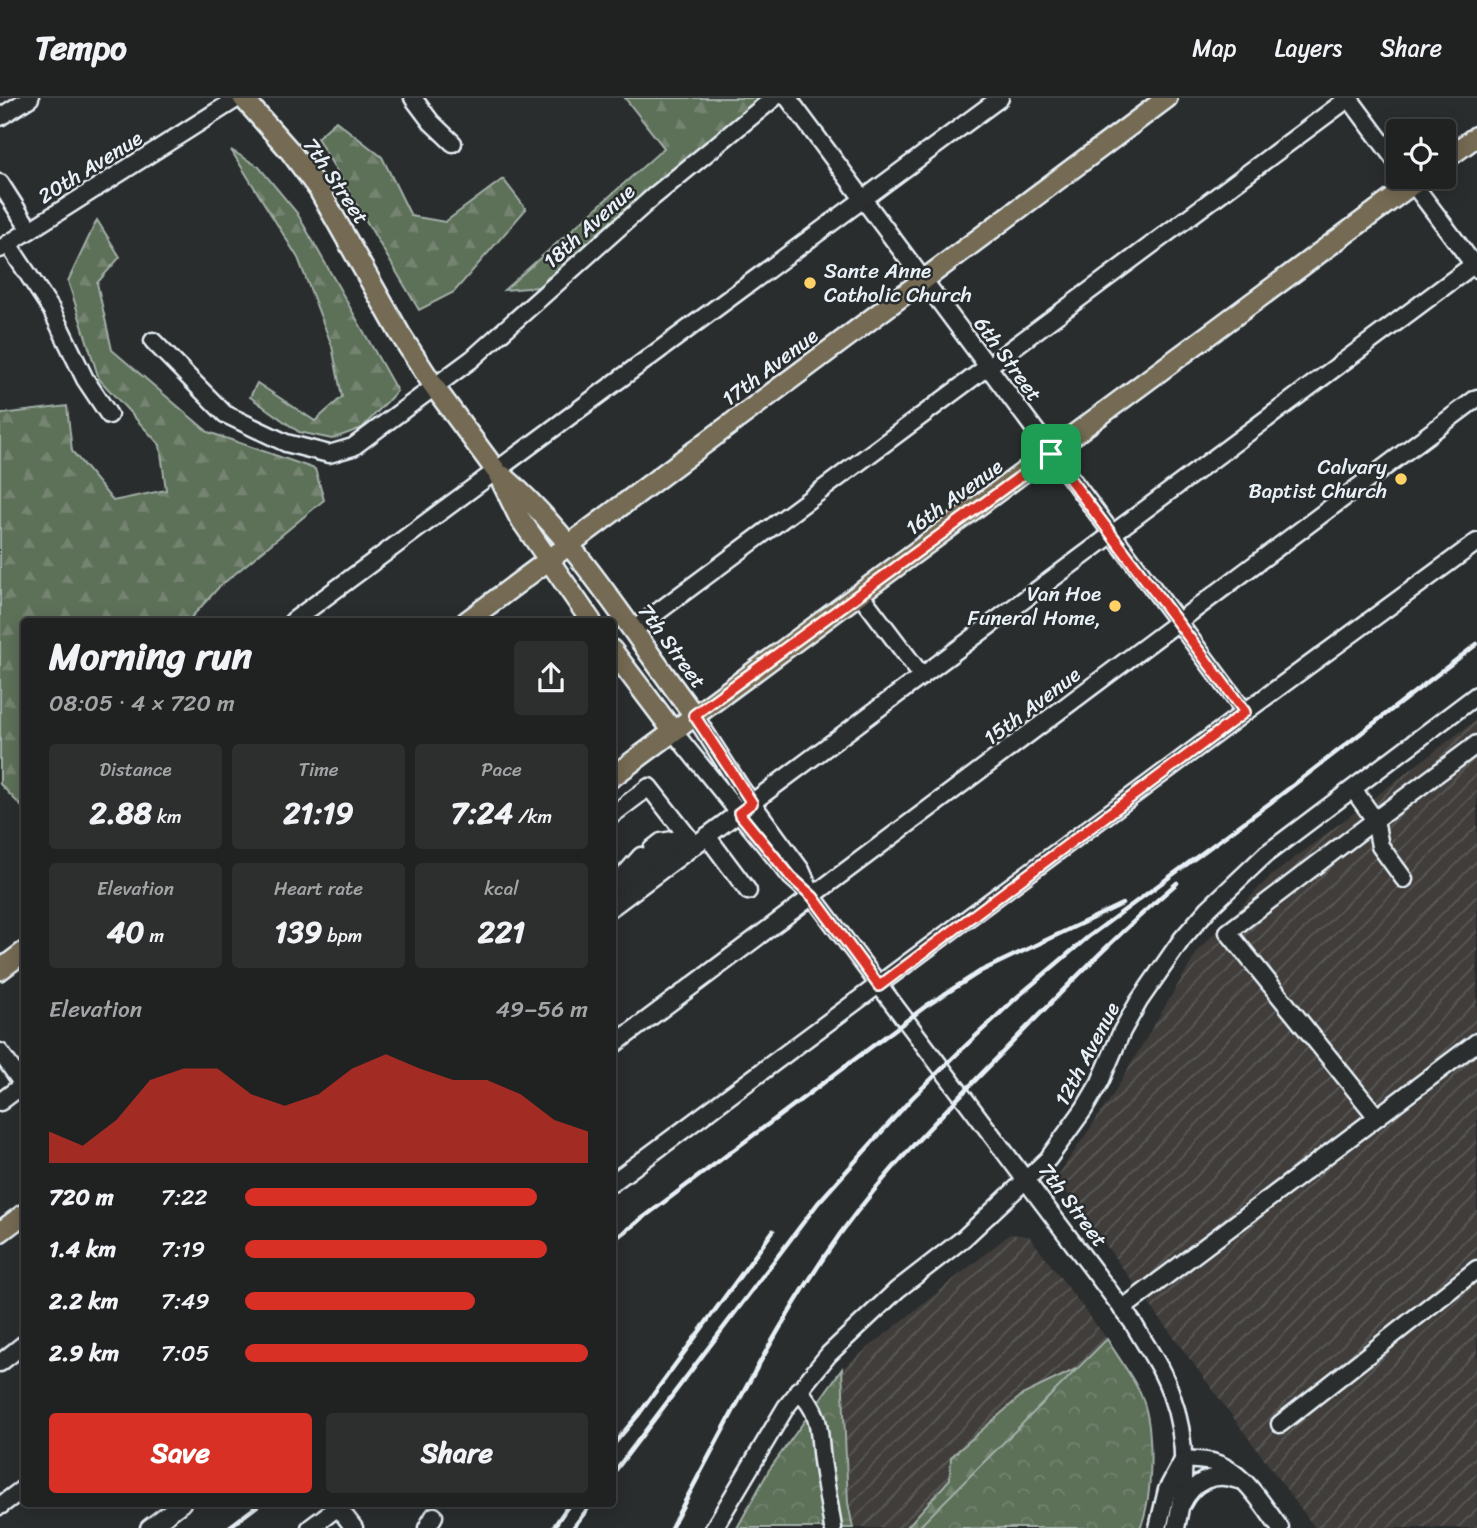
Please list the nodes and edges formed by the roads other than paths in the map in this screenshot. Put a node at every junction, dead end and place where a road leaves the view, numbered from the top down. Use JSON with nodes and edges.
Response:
{"nodes":[{"id":1,"x":30,"y":98,"type":"edge"},
{"id":2,"x":241,"y":98,"type":"edge"},
{"id":3,"x":413,"y":98,"type":"edge"},
{"id":4,"x":774,"y":98,"type":"edge"},
{"id":5,"x":788,"y":98,"type":"edge"},
{"id":6,"x":1000,"y":98,"type":"edge"},
{"id":7,"x":1167,"y":98,"type":"edge"},
{"id":8,"x":1349,"y":98,"type":"edge"},
{"id":9,"x":0,"y":117,"type":"edge"},
{"id":10,"x":1477,"y":136,"type":"edge"},
{"id":11,"x":453,"y":144,"type":"dead end"},
{"id":12,"x":1386,"y":148,"type":"edge"},
{"id":13,"x":1456,"y":151,"type":"edge"},
{"id":14,"x":0,"y":183,"type":"edge"},
{"id":15,"x":1401,"y":189,"type":"edge"},
{"id":16,"x":1421,"y":189,"type":"edge"},
{"id":17,"x":863,"y":201,"type":"junction"},
{"id":18,"x":30,"y":230,"type":"junction"},
{"id":19,"x":4,"y":247,"type":"edge"},
{"id":20,"x":1476,"y":265,"type":"edge"},
{"id":21,"x":923,"y":280,"type":"junction"},
{"id":22,"x":153,"y":341,"type":"dead end"},
{"id":23,"x":987,"y":366,"type":"junction"},
{"id":24,"x":435,"y":388,"type":"junction"},
{"id":25,"x":1477,"y":398,"type":"edge"},
{"id":26,"x":109,"y":415,"type":"dead end"},
{"id":27,"x":1051,"y":454,"type":"junction"},
{"id":28,"x":497,"y":472,"type":"junction"},
{"id":29,"x":1112,"y":535,"type":"junction"},
{"id":30,"x":1477,"y":542,"type":"edge"},
{"id":31,"x":569,"y":545,"type":"junction"},
{"id":32,"x":548,"y":561,"type":"junction"},
{"id":33,"x":860,"y":594,"type":"junction"},
{"id":34,"x":297,"y":618,"type":"edge"},
{"id":35,"x":471,"y":618,"type":"edge"},
{"id":36,"x":589,"y":618,"type":"edge"},
{"id":37,"x":1178,"y":622,"type":"junction"},
{"id":38,"x":632,"y":631,"type":"junction"},
{"id":39,"x":616,"y":655,"type":"edge"},
{"id":40,"x":922,"y":676,"type":"junction"},
{"id":41,"x":1477,"y":695,"type":"edge"},
{"id":42,"x":1245,"y":712,"type":"junction"},
{"id":43,"x":694,"y":715,"type":"junction"},
{"id":44,"x":673,"y":731,"type":"junction"},
{"id":45,"x":1477,"y":744,"type":"edge"},
{"id":46,"x":616,"y":774,"type":"edge"},
{"id":47,"x":1353,"y":789,"type":"junction"},
{"id":48,"x":741,"y":807,"type":"junction"},
{"id":49,"x":616,"y":812,"type":"edge"},
{"id":50,"x":1375,"y":820,"type":"junction"},
{"id":51,"x":707,"y":836,"type":"junction"},
{"id":52,"x":689,"y":838,"type":"junction"},
{"id":53,"x":1404,"y":879,"type":"dead end"},
{"id":54,"x":616,"y":886,"type":"edge"},
{"id":55,"x":616,"y":887,"type":"edge"},
{"id":56,"x":748,"y":891,"type":"dead end"},
{"id":57,"x":813,"y":897,"type":"junction"},
{"id":58,"x":616,"y":904,"type":"edge"},
{"id":59,"x":21,"y":954,"type":"edge"},
{"id":60,"x":0,"y":970,"type":"edge"},
{"id":61,"x":879,"y":986,"type":"junction"},
{"id":62,"x":1477,"y":1042,"type":"edge"},
{"id":63,"x":616,"y":1043,"type":"edge"},
{"id":64,"x":0,"y":1052,"type":"edge"},
{"id":65,"x":21,"y":1081,"type":"edge"},
{"id":66,"x":21,"y":1087,"type":"edge"},
{"id":67,"x":0,"y":1102,"type":"edge"},
{"id":68,"x":1377,"y":1117,"type":"junction"},
{"id":69,"x":616,"y":1180,"type":"edge"},
{"id":70,"x":1025,"y":1180,"type":"junction"},
{"id":71,"x":21,"y":1216,"type":"edge"},
{"id":72,"x":0,"y":1232,"type":"edge"},
{"id":73,"x":1477,"y":1269,"type":"edge"},
{"id":74,"x":1122,"y":1309,"type":"junction"},
{"id":75,"x":21,"y":1346,"type":"edge"},
{"id":76,"x":0,"y":1363,"type":"edge"},
{"id":77,"x":798,"y":1390,"type":"junction"},
{"id":78,"x":1280,"y":1424,"type":"dead end"},
{"id":79,"x":1184,"y":1459,"type":"junction"},
{"id":80,"x":1245,"y":1483,"type":"junction"},
{"id":81,"x":21,"y":1490,"type":"edge"},
{"id":82,"x":0,"y":1506,"type":"edge"},
{"id":83,"x":1181,"y":1506,"type":"junction"},
{"id":84,"x":177,"y":1507,"type":"edge"},
{"id":85,"x":335,"y":1507,"type":"edge"},
{"id":86,"x":338,"y":1507,"type":"edge"},
{"id":87,"x":149,"y":1528,"type":"edge"},
{"id":88,"x":310,"y":1528,"type":"edge"},
{"id":89,"x":354,"y":1528,"type":"edge"},
{"id":90,"x":714,"y":1528,"type":"edge"},
{"id":91,"x":833,"y":1528,"type":"edge"},
{"id":92,"x":1158,"y":1528,"type":"edge"},
{"id":93,"x":1176,"y":1528,"type":"edge"},
{"id":94,"x":1280,"y":1528,"type":"edge"}],
"edges":[{"from":1,"to":9,"type":"street"},
{"from":2,"to":18,"type":"street","name":"20th Avenue"},
{"from":2,"to":24,"type":"main road","name":"7th Street"},
{"from":3,"to":11,"type":"street"},
{"from":4,"to":24,"type":"street","name":"18th Avenue"},
{"from":5,"to":17,"type":"street","name":"6th Street"},
{"from":6,"to":17,"type":"street"},
{"from":7,"to":21,"type":"main road","name":"17th Avenue"},
{"from":8,"to":12,"type":"street"},
{"from":8,"to":23,"type":"street"},
{"from":10,"to":13,"type":"main road"},
{"from":14,"to":18,"type":"street"},
{"from":15,"to":27,"type":"main road","name":"16th Avenue"},
{"from":16,"to":20,"type":"street"},
{"from":17,"to":21,"type":"street","name":"6th Street"},
{"from":17,"to":28,"type":"street"},
{"from":18,"to":19,"type":"street","name":"20th Avenue"},
{"from":19,"to":26,"type":"street"},
{"from":20,"to":29,"type":"street"},
{"from":21,"to":23,"type":"street","name":"6th Street"},
{"from":21,"to":31,"type":"main road","name":"17th Avenue"},
{"from":22,"to":24,"type":"street","name":"18th Avenue"},
{"from":23,"to":27,"type":"street","name":"6th Street"},
{"from":23,"to":38,"type":"street"},
{"from":24,"to":28,"type":"main road","name":"7th Street"},
{"from":25,"to":37,"type":"street","name":"15th Avenue"},
{"from":27,"to":29,"type":"street","name":"6th Street"},
{"from":27,"to":33,"type":"main road","name":"16th Avenue"},
{"from":28,"to":31,"type":"main road","name":"7th Street"},
{"from":28,"to":32,"type":"main road","name":"7th Street"},
{"from":28,"to":34,"type":"street"},
{"from":29,"to":37,"type":"street","name":"6th Street"},
{"from":29,"to":40,"type":"street"},
{"from":30,"to":42,"type":"street"},
{"from":31,"to":32,"type":"main road","name":"17th Avenue"},
{"from":31,"to":38,"type":"main road","name":"7th Street"},
{"from":32,"to":35,"type":"main road","name":"17th Avenue"},
{"from":32,"to":36,"type":"main road","name":"7th Street"},
{"from":33,"to":40,"type":"street"},
{"from":33,"to":43,"type":"main road","name":"16th Avenue"},
{"from":37,"to":42,"type":"street","name":"6th Street"},
{"from":37,"to":57,"type":"street","name":"15th Avenue"},
{"from":38,"to":43,"type":"main road","name":"7th Street"},
{"from":39,"to":44,"type":"main road","name":"7th Street"},
{"from":40,"to":48,"type":"street"},
{"from":41,"to":47,"type":"street","name":"12th Avenue"},
{"from":42,"to":61,"type":"street"},
{"from":43,"to":44,"type":"main road","name":"16th Avenue"},
{"from":43,"to":48,"type":"street","name":"7th Street"},
{"from":44,"to":46,"type":"main road","name":"16th Avenue"},
{"from":44,"to":48,"type":"street","name":"7th Street"},
{"from":45,"to":50,"type":"street"},
{"from":47,"to":50,"type":"street"},
{"from":47,"to":70,"type":"street","name":"12th Avenue"},
{"from":48,"to":51,"type":"street"},
{"from":48,"to":52,"type":"street"},
{"from":48,"to":57,"type":"street","name":"7th Street"},
{"from":49,"to":52,"type":"street"},
{"from":50,"to":53,"type":"street"},
{"from":50,"to":68,"type":"street"},
{"from":51,"to":56,"type":"street"},
{"from":51,"to":58,"type":"street"},
{"from":52,"to":54,"type":"street"},
{"from":52,"to":55,"type":"street"},
{"from":57,"to":61,"type":"street","name":"7th Street"},
{"from":57,"to":63,"type":"street","name":"15th Avenue"},
{"from":59,"to":60,"type":"main road"},
{"from":61,"to":69,"type":"street"},
{"from":61,"to":70,"type":"street","name":"7th Street"},
{"from":62,"to":68,"type":"street"},
{"from":64,"to":65,"type":"street"},
{"from":66,"to":67,"type":"street"},
{"from":68,"to":74,"type":"street"},
{"from":70,"to":74,"type":"street","name":"7th Street"},
{"from":70,"to":77,"type":"street","name":"12th Avenue"},
{"from":71,"to":72,"type":"main road"},
{"from":73,"to":78,"type":"street"},
{"from":74,"to":79,"type":"street","name":"7th Street"},
{"from":75,"to":76,"type":"street"},
{"from":77,"to":90,"type":"street","name":"12th Avenue"},
{"from":77,"to":91,"type":"street"},
{"from":79,"to":80,"type":"street"},
{"from":79,"to":83,"type":"street","name":"7th Street"},
{"from":79,"to":92,"type":"street"},
{"from":80,"to":83,"type":"street"},
{"from":80,"to":94,"type":"street"},
{"from":81,"to":82,"type":"street"},
{"from":83,"to":93,"type":"street","name":"7th Street"},
{"from":84,"to":87,"type":"street"},
{"from":85,"to":88,"type":"street"},
{"from":86,"to":89,"type":"street"}]}
